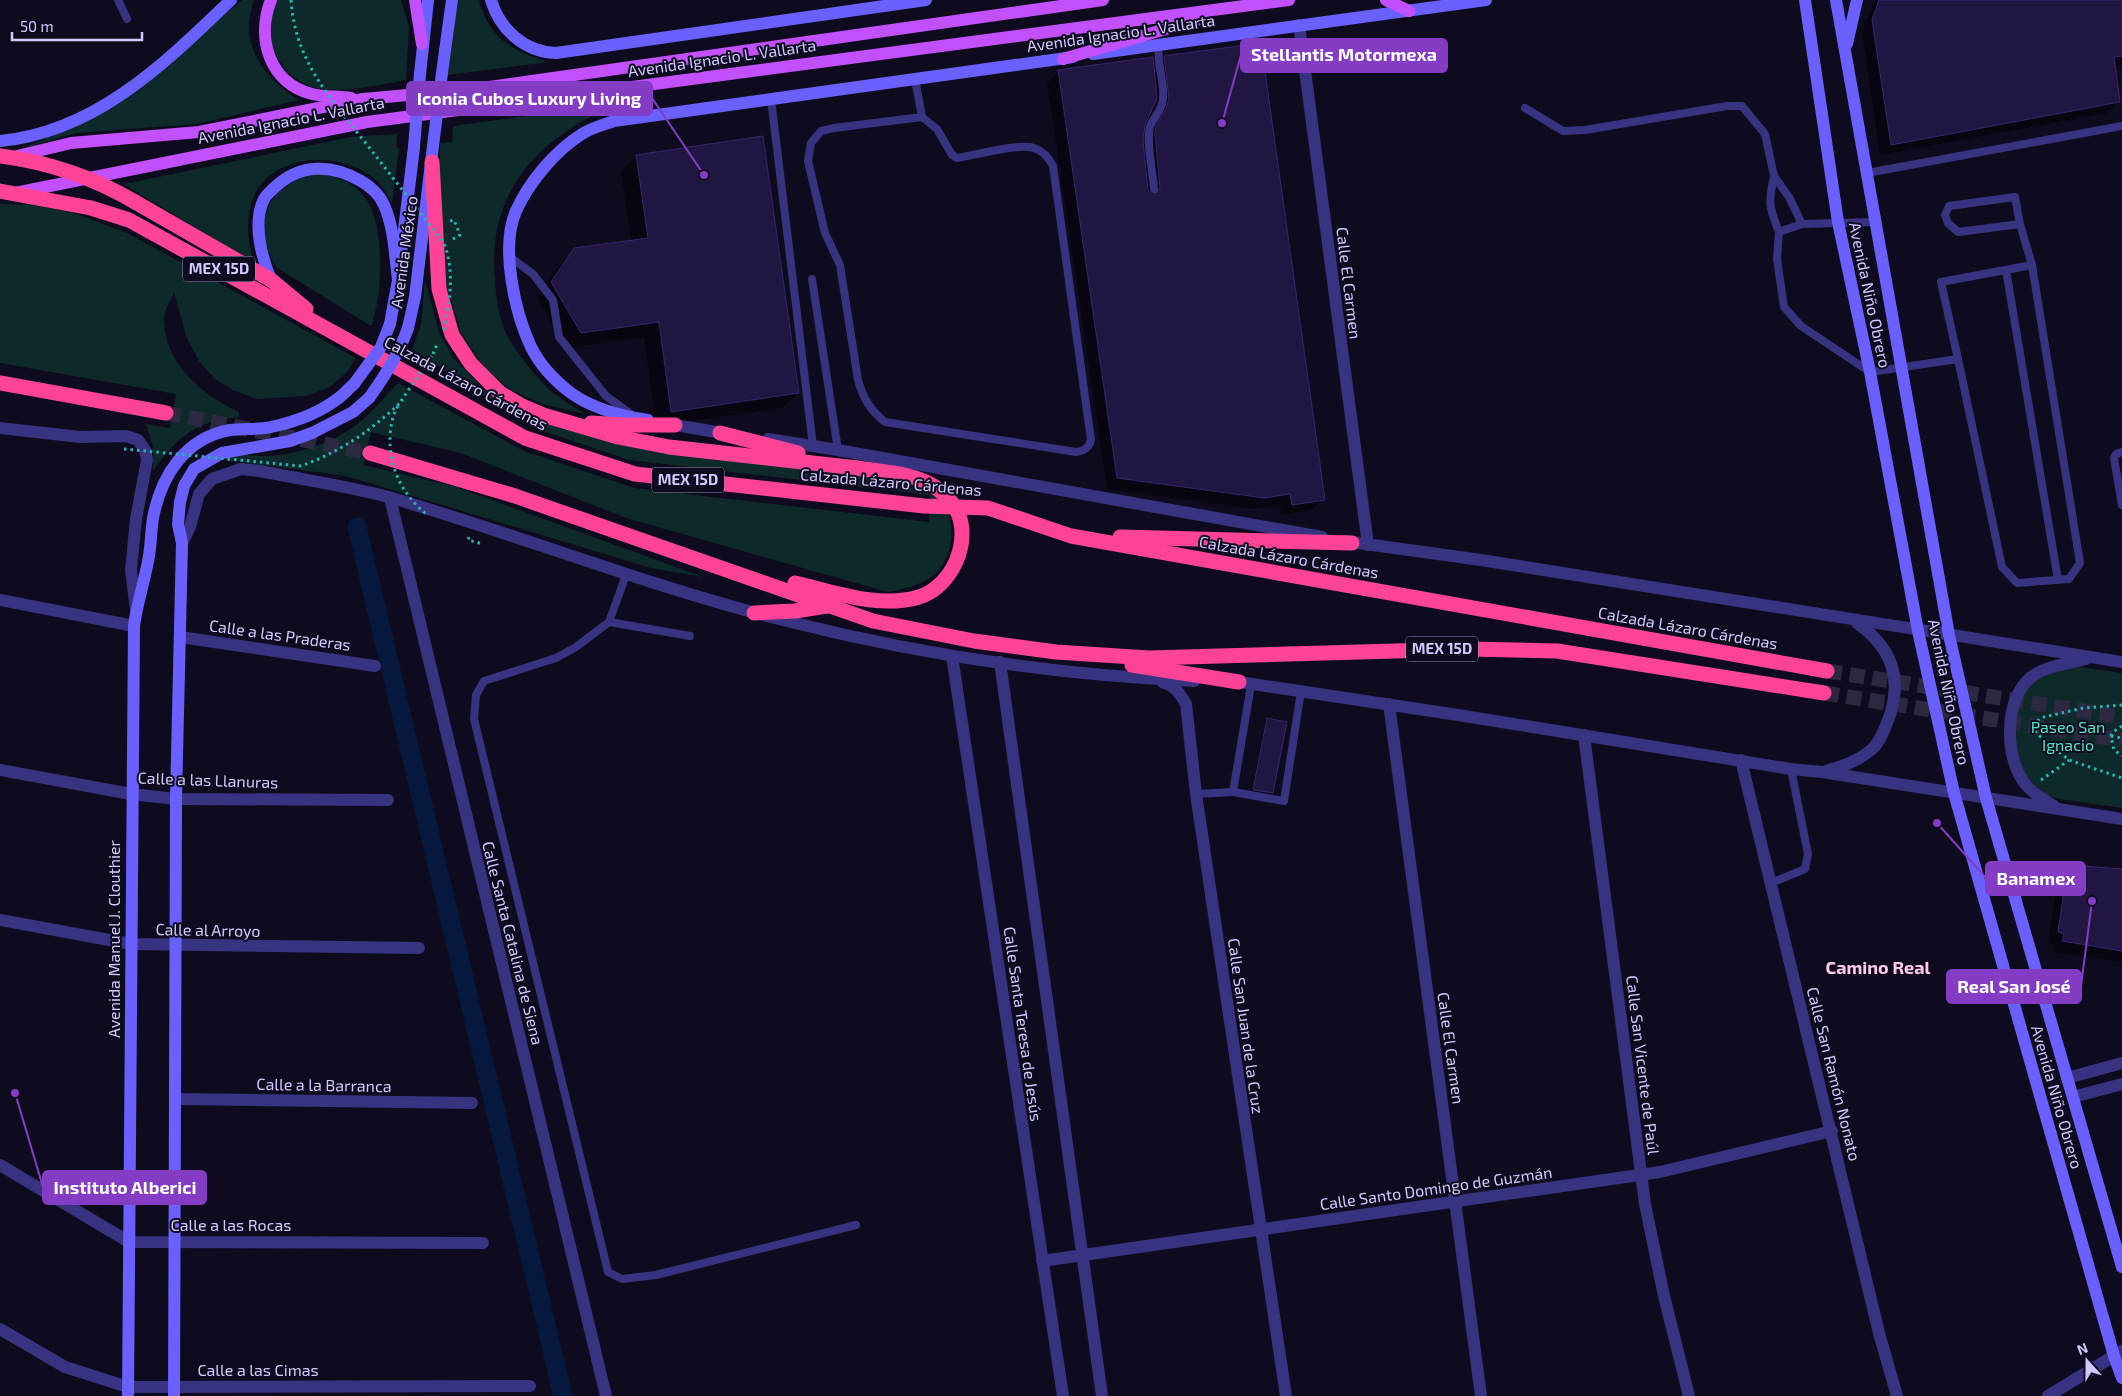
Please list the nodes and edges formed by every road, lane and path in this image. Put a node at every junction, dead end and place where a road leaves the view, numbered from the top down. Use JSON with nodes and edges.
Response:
{"nodes":[{"id":1,"x":118,"y":0,"type":"edge"},
{"id":2,"x":231,"y":0,"type":"edge"},
{"id":3,"x":271,"y":0,"type":"edge"},
{"id":4,"x":291,"y":0,"type":"edge"},
{"id":5,"x":415,"y":0,"type":"edge"},
{"id":6,"x":428,"y":0,"type":"edge"},
{"id":7,"x":452,"y":0,"type":"edge"},
{"id":8,"x":491,"y":0,"type":"edge"},
{"id":9,"x":926,"y":0,"type":"edge"},
{"id":10,"x":1103,"y":0,"type":"edge"},
{"id":11,"x":1289,"y":0,"type":"edge"},
{"id":12,"x":1386,"y":0,"type":"edge"},
{"id":13,"x":1486,"y":0,"type":"edge"},
{"id":14,"x":1805,"y":0,"type":"edge"},
{"id":15,"x":1836,"y":0,"type":"edge"},
{"id":16,"x":1857,"y":0,"type":"edge"},
{"id":17,"x":1240,"y":7,"type":"junction"},
{"id":18,"x":1409,"y":11,"type":"junction"},
{"id":19,"x":127,"y":19,"type":"dead end"},
{"id":20,"x":1299,"y":25,"type":"junction"},
{"id":21,"x":422,"y":44,"type":"junction"},
{"id":22,"x":1159,"y":45,"type":"junction"},
{"id":23,"x":1845,"y":52,"type":"junction"},
{"id":24,"x":1063,"y":58,"type":"junction"},
{"id":25,"x":915,"y":80,"type":"junction"},
{"id":26,"x":363,"y":99,"type":"junction"},
{"id":27,"x":772,"y":99,"type":"junction"},
{"id":28,"x":1525,"y":108,"type":"dead end"},
{"id":29,"x":922,"y":117,"type":"junction"},
{"id":30,"x":2122,"y":126,"type":"edge"},
{"id":31,"x":0,"y":141,"type":"edge"},
{"id":32,"x":0,"y":158,"type":"edge"},
{"id":33,"x":432,"y":162,"type":"junction"},
{"id":34,"x":1867,"y":173,"type":"junction"},
{"id":35,"x":1774,"y":176,"type":"junction"},
{"id":36,"x":1154,"y":189,"type":"dead end"},
{"id":37,"x":0,"y":191,"type":"edge"},
{"id":38,"x":0,"y":196,"type":"edge"},
{"id":39,"x":454,"y":220,"type":"dead end"},
{"id":40,"x":1838,"y":222,"type":"junction"},
{"id":41,"x":1875,"y":222,"type":"junction"},
{"id":42,"x":1802,"y":224,"type":"junction"},
{"id":43,"x":2020,"y":224,"type":"junction"},
{"id":44,"x":1780,"y":232,"type":"junction"},
{"id":45,"x":444,"y":243,"type":"junction"},
{"id":46,"x":510,"y":257,"type":"junction"},
{"id":47,"x":2032,"y":265,"type":"junction"},
{"id":48,"x":2006,"y":270,"type":"junction"},
{"id":49,"x":812,"y":279,"type":"dead end"},
{"id":50,"x":271,"y":280,"type":"junction"},
{"id":51,"x":398,"y":280,"type":"junction"},
{"id":52,"x":332,"y":330,"type":"junction"},
{"id":53,"x":442,"y":333,"type":"dead end"},
{"id":54,"x":433,"y":354,"type":"dead end"},
{"id":55,"x":1958,"y":359,"type":"junction"},
{"id":56,"x":1901,"y":366,"type":"junction"},
{"id":57,"x":1870,"y":372,"type":"junction"},
{"id":58,"x":0,"y":384,"type":"edge"},
{"id":59,"x":402,"y":400,"type":"junction"},
{"id":60,"x":166,"y":413,"type":"tunnel mouth"},
{"id":61,"x":542,"y":415,"type":"junction"},
{"id":62,"x":637,"y":418,"type":"junction"},
{"id":63,"x":675,"y":425,"type":"junction"},
{"id":64,"x":0,"y":428,"type":"edge"},
{"id":65,"x":720,"y":433,"type":"junction"},
{"id":66,"x":813,"y":446,"type":"junction"},
{"id":67,"x":124,"y":449,"type":"dead end"},
{"id":68,"x":838,"y":450,"type":"junction"},
{"id":69,"x":2122,"y":452,"type":"edge"},
{"id":70,"x":370,"y":453,"type":"tunnel mouth"},
{"id":71,"x":857,"y":468,"type":"junction"},
{"id":72,"x":162,"y":486,"type":"joint"},
{"id":73,"x":390,"y":498,"type":"junction"},
{"id":74,"x":2122,"y":505,"type":"edge"},
{"id":75,"x":426,"y":514,"type":"dead end"},
{"id":76,"x":1071,"y":536,"type":"junction"},
{"id":77,"x":182,"y":543,"type":"junction"},
{"id":78,"x":1352,"y":543,"type":"junction"},
{"id":79,"x":1368,"y":545,"type":"junction"},
{"id":80,"x":716,"y":565,"type":"junction"},
{"id":81,"x":626,"y":575,"type":"junction"},
{"id":82,"x":2058,"y":580,"type":"junction"},
{"id":83,"x":0,"y":600,"type":"edge"},
{"id":84,"x":829,"y":606,"type":"junction"},
{"id":85,"x":136,"y":610,"type":"junction"},
{"id":86,"x":754,"y":612,"type":"junction"},
{"id":87,"x":1853,"y":620,"type":"junction"},
{"id":88,"x":609,"y":622,"type":"junction"},
{"id":89,"x":134,"y":626,"type":"junction"},
{"id":90,"x":1918,"y":631,"type":"junction"},
{"id":91,"x":1949,"y":635,"type":"junction"},
{"id":92,"x":690,"y":636,"type":"dead end"},
{"id":93,"x":180,"y":637,"type":"junction"},
{"id":94,"x":1056,"y":652,"type":"junction"},
{"id":95,"x":952,"y":656,"type":"junction"},
{"id":96,"x":2091,"y":658,"type":"junction"},
{"id":97,"x":1000,"y":662,"type":"junction"},
{"id":98,"x":2122,"y":662,"type":"edge"},
{"id":99,"x":375,"y":666,"type":"dead end"},
{"id":100,"x":1827,"y":671,"type":"tunnel mouth"},
{"id":101,"x":1152,"y":679,"type":"junction"},
{"id":102,"x":1245,"y":684,"type":"junction"},
{"id":103,"x":1301,"y":691,"type":"junction"},
{"id":104,"x":1824,"y":693,"type":"tunnel mouth"},
{"id":105,"x":1389,"y":704,"type":"junction"},
{"id":106,"x":2122,"y":705,"type":"edge"},
{"id":107,"x":2122,"y":726,"type":"edge"},
{"id":108,"x":1584,"y":735,"type":"junction"},
{"id":109,"x":2111,"y":736,"type":"junction"},
{"id":110,"x":2122,"y":738,"type":"edge"},
{"id":111,"x":2122,"y":756,"type":"edge"},
{"id":112,"x":1741,"y":760,"type":"junction"},
{"id":113,"x":2069,"y":760,"type":"junction"},
{"id":114,"x":1791,"y":769,"type":"junction"},
{"id":115,"x":0,"y":770,"type":"edge"},
{"id":116,"x":1822,"y":772,"type":"junction"},
{"id":117,"x":2122,"y":778,"type":"edge"},
{"id":118,"x":2039,"y":782,"type":"dead end"},
{"id":119,"x":1233,"y":792,"type":"junction"},
{"id":120,"x":1954,"y":793,"type":"junction"},
{"id":121,"x":131,"y":794,"type":"junction"},
{"id":122,"x":1196,"y":794,"type":"junction"},
{"id":123,"x":1986,"y":798,"type":"junction"},
{"id":124,"x":176,"y":799,"type":"junction"},
{"id":125,"x":388,"y":800,"type":"dead end"},
{"id":126,"x":2060,"y":809,"type":"junction"},
{"id":127,"x":2122,"y":819,"type":"edge"},
{"id":128,"x":1771,"y":883,"type":"junction"},
{"id":129,"x":0,"y":920,"type":"edge"},
{"id":130,"x":131,"y":944,"type":"junction"},
{"id":131,"x":176,"y":946,"type":"junction"},
{"id":132,"x":419,"y":948,"type":"dead end"},
{"id":133,"x":2122,"y":1063,"type":"edge"},
{"id":134,"x":2067,"y":1078,"type":"junction"},
{"id":135,"x":2122,"y":1084,"type":"edge"},
{"id":136,"x":2073,"y":1097,"type":"junction"},
{"id":137,"x":175,"y":1099,"type":"junction"},
{"id":138,"x":472,"y":1103,"type":"dead end"},
{"id":139,"x":1832,"y":1131,"type":"junction"},
{"id":140,"x":0,"y":1165,"type":"edge"},
{"id":141,"x":1641,"y":1175,"type":"junction"},
{"id":142,"x":1455,"y":1202,"type":"junction"},
{"id":143,"x":856,"y":1225,"type":"dead end"},
{"id":144,"x":1260,"y":1230,"type":"junction"},
{"id":145,"x":175,"y":1241,"type":"junction"},
{"id":146,"x":129,"y":1242,"type":"junction"},
{"id":147,"x":483,"y":1243,"type":"dead end"},
{"id":148,"x":1083,"y":1255,"type":"junction"},
{"id":149,"x":1042,"y":1261,"type":"junction"},
{"id":150,"x":2122,"y":1267,"type":"edge"},
{"id":151,"x":0,"y":1329,"type":"edge"},
{"id":152,"x":2118,"y":1354,"type":"edge"},
{"id":153,"x":2122,"y":1378,"type":"edge"},
{"id":154,"x":530,"y":1386,"type":"dead end"},
{"id":155,"x":174,"y":1391,"type":"edge"},
{"id":156,"x":128,"y":1392,"type":"edge"},
{"id":157,"x":606,"y":1396,"type":"edge"},
{"id":158,"x":1062,"y":1396,"type":"edge"},
{"id":159,"x":1102,"y":1396,"type":"edge"},
{"id":160,"x":1286,"y":1396,"type":"edge"},
{"id":161,"x":1481,"y":1396,"type":"edge"},
{"id":162,"x":1689,"y":1396,"type":"edge"},
{"id":163,"x":1897,"y":1396,"type":"edge"},
{"id":164,"x":2048,"y":1396,"type":"edge"}],
"edges":[{"from":1,"to":19,"type":"lane"},
{"from":2,"to":31,"type":"main road"},
{"from":3,"to":26,"type":"main road"},
{"from":4,"to":45,"type":"path","bridge":true},
{"from":5,"to":21,"type":"main road"},
{"from":6,"to":21,"type":"main road","name":"Avenida México"},
{"from":7,"to":33,"type":"main road","name":"Avenida México","bridge":true},
{"from":8,"to":9,"type":"main road","name":"Avenida Ignacio L. Vallarta"},
{"from":10,"to":26,"type":"main road","name":"Avenida Ignacio L. Vallarta"},
{"from":11,"to":17,"type":"main road","name":"Avenida Ignacio L. Vallarta"},
{"from":12,"to":18,"type":"main road"},
{"from":13,"to":18,"type":"main road","name":"Avenida Ignacio L. Vallarta"},
{"from":14,"to":40,"type":"main road","name":"Avenida Niño Obrero"},
{"from":15,"to":23,"type":"main road","name":"Avenida Niño Obrero"},
{"from":16,"to":23,"type":"main road"},
{"from":17,"to":24,"type":"main road"},
{"from":17,"to":38,"type":"main road","name":"Avenida Ignacio L. Vallarta"},
{"from":18,"to":20,"type":"main road","name":"Avenida Ignacio L. Vallarta"},
{"from":20,"to":22,"type":"main road","name":"Avenida Ignacio L. Vallarta"},
{"from":20,"to":79,"type":"street","name":"Calle El Carmen"},
{"from":21,"to":51,"type":"main road","name":"Avenida México","bridge":true},
{"from":22,"to":24,"type":"main road","name":"Avenida Ignacio L. Vallarta"},
{"from":22,"to":36,"type":"lane"},
{"from":23,"to":34,"type":"main road","name":"Avenida Niño Obrero"},
{"from":24,"to":25,"type":"main road","name":"Avenida Ignacio L. Vallarta"},
{"from":25,"to":27,"type":"main road","name":"Avenida Ignacio L. Vallarta"},
{"from":25,"to":29,"type":"lane"},
{"from":26,"to":32,"type":"main road","name":"Avenida Ignacio L. Vallarta"},
{"from":27,"to":46,"type":"main road","name":"Avenida Ignacio L. Vallarta"},
{"from":27,"to":66,"type":"lane"},
{"from":28,"to":35,"type":"lane"},
{"from":29,"to":29,"type":"lane"},
{"from":30,"to":34,"type":"lane"},
{"from":32,"to":50,"type":"highway","bridge":true},
{"from":33,"to":61,"type":"highway"},
{"from":33,"to":77,"type":"main road","name":"Avenida México","bridge":true},
{"from":34,"to":41,"type":"main road","name":"Avenida Niño Obrero"},
{"from":35,"to":42,"type":"lane"},
{"from":35,"to":44,"type":"lane"},
{"from":37,"to":52,"type":"highway","name":"Calzada Lázaro Cárdenas","number":"MEX 15D","bridge":true},
{"from":39,"to":45,"type":"path"},
{"from":40,"to":41,"type":"lane"},
{"from":40,"to":42,"type":"lane"},
{"from":40,"to":57,"type":"main road","name":"Avenida Niño Obrero"},
{"from":41,"to":56,"type":"main road","name":"Avenida Niño Obrero"},
{"from":42,"to":44,"type":"lane"},
{"from":43,"to":43,"type":"lane"},
{"from":43,"to":47,"type":"lane"},
{"from":44,"to":57,"type":"lane"},
{"from":45,"to":53,"type":"path","bridge":true},
{"from":46,"to":62,"type":"lane"},
{"from":46,"to":62,"type":"main road","name":"Avenida Ignacio L. Vallarta"},
{"from":47,"to":48,"type":"lane"},
{"from":47,"to":82,"type":"lane"},
{"from":48,"to":55,"type":"lane"},
{"from":48,"to":82,"type":"lane"},
{"from":49,"to":68,"type":"lane"},
{"from":50,"to":51,"type":"main road"},
{"from":50,"to":52,"type":"highway"},
{"from":51,"to":72,"type":"main road","name":"Avenida México","bridge":true},
{"from":52,"to":76,"type":"highway","name":"Calzada Lázaro Cárdenas","number":"MEX 15D"},
{"from":54,"to":59,"type":"path","bridge":true},
{"from":55,"to":56,"type":"lane"},
{"from":55,"to":82,"type":"lane"},
{"from":56,"to":57,"type":"lane"},
{"from":56,"to":91,"type":"main road","name":"Avenida Niño Obrero"},
{"from":57,"to":90,"type":"main road","name":"Avenida Niño Obrero"},
{"from":58,"to":60,"type":"highway"},
{"from":59,"to":67,"type":"path","bridge":true},
{"from":59,"to":75,"type":"path","bridge":true},
{"from":61,"to":63,"type":"highway"},
{"from":61,"to":71,"type":"highway"},
{"from":62,"to":63,"type":"main road","name":"Avenida Ignacio L. Vallarta"},
{"from":63,"to":65,"type":"street","name":"Calzada Lázaro Cárdenas"},
{"from":64,"to":85,"type":"street"},
{"from":65,"to":66,"type":"street","name":"Calzada Lázaro Cárdenas"},
{"from":65,"to":71,"type":"highway"},
{"from":66,"to":68,"type":"street","name":"Calzada Lázaro Cárdenas"},
{"from":68,"to":78,"type":"street","name":"Calzada Lázaro Cárdenas"},
{"from":69,"to":74,"type":"lane"},
{"from":70,"to":80,"type":"highway","number":"MEX 15D"},
{"from":71,"to":80,"type":"highway","bridge":true},
{"from":72,"to":85,"type":"main road","name":"Avenida Manuel J. Clouthier"},
{"from":73,"to":77,"type":"street"},
{"from":73,"to":81,"type":"street"},
{"from":73,"to":157,"type":"street","name":"Calle Santa Catalina de Siena"},
{"from":76,"to":78,"type":"highway"},
{"from":76,"to":100,"type":"highway","name":"Calzada Lázaro Cárdenas","number":"MEX 15D"},
{"from":77,"to":93,"type":"main road"},
{"from":78,"to":79,"type":"street","name":"Calzada Lázaro Cárdenas"},
{"from":79,"to":87,"type":"street","name":"Calzada Lázaro Cárdenas"},
{"from":80,"to":84,"type":"highway","number":"MEX 15D"},
{"from":81,"to":86,"type":"street"},
{"from":81,"to":88,"type":"lane"},
{"from":83,"to":89,"type":"street"},
{"from":84,"to":86,"type":"highway"},
{"from":84,"to":94,"type":"highway","number":"MEX 15D"},
{"from":85,"to":89,"type":"main road","name":"Avenida Manuel J. Clouthier"},
{"from":86,"to":95,"type":"street"},
{"from":87,"to":90,"type":"street","name":"Calzada Lázaro Cárdenas"},
{"from":87,"to":116,"type":"street"},
{"from":88,"to":92,"type":"lane"},
{"from":88,"to":143,"type":"lane"},
{"from":89,"to":121,"type":"main road","name":"Avenida Manuel J. Clouthier"},
{"from":90,"to":91,"type":"street","name":"Calzada Lázaro Cárdenas"},
{"from":90,"to":120,"type":"main road","name":"Avenida Niño Obrero"},
{"from":91,"to":96,"type":"street","name":"Calzada Lázaro Cárdenas"},
{"from":91,"to":123,"type":"main road","name":"Avenida Niño Obrero"},
{"from":93,"to":99,"type":"street","name":"Calle a las Praderas"},
{"from":93,"to":124,"type":"main road"},
{"from":94,"to":102,"type":"highway"},
{"from":94,"to":104,"type":"highway","number":"MEX 15D"},
{"from":95,"to":97,"type":"street"},
{"from":95,"to":149,"type":"street","name":"Calle Santa Teresa de Jesús"},
{"from":96,"to":98,"type":"street","name":"Calzada Lázaro Cárdenas"},
{"from":96,"to":126,"type":"street"},
{"from":97,"to":101,"type":"street"},
{"from":97,"to":148,"type":"street","name":"Calle Santa Teresa de Jesús"},
{"from":101,"to":102,"type":"street"},
{"from":101,"to":122,"type":"street","name":"Calle San Juan de la Cruz"},
{"from":102,"to":103,"type":"street"},
{"from":102,"to":119,"type":"lane"},
{"from":103,"to":105,"type":"street"},
{"from":103,"to":119,"type":"lane"},
{"from":105,"to":108,"type":"street"},
{"from":105,"to":142,"type":"street","name":"Calle El Carmen"},
{"from":106,"to":113,"type":"path"},
{"from":107,"to":109,"type":"path"},
{"from":108,"to":112,"type":"street"},
{"from":108,"to":141,"type":"street","name":"Calle San Vicente de Paúl"},
{"from":109,"to":110,"type":"path"},
{"from":109,"to":111,"type":"path"},
{"from":112,"to":114,"type":"street"},
{"from":112,"to":128,"type":"street","name":"Calle San Ramón Nonato"},
{"from":113,"to":117,"type":"path"},
{"from":113,"to":118,"type":"path"},
{"from":114,"to":116,"type":"street"},
{"from":114,"to":128,"type":"lane"},
{"from":115,"to":121,"type":"street","name":"Calle a las Llanuras"},
{"from":116,"to":120,"type":"street"},
{"from":119,"to":122,"type":"lane"},
{"from":120,"to":123,"type":"street"},
{"from":120,"to":152,"type":"main road","name":"Avenida Niño Obrero"},
{"from":121,"to":124,"type":"street","name":"Calle a las Llanuras"},
{"from":121,"to":130,"type":"main road","name":"Avenida Manuel J. Clouthier"},
{"from":122,"to":144,"type":"street","name":"Calle San Juan de la Cruz"},
{"from":123,"to":126,"type":"street"},
{"from":123,"to":134,"type":"main road","name":"Avenida Niño Obrero"},
{"from":124,"to":125,"type":"street","name":"Calle a las Llanuras"},
{"from":124,"to":131,"type":"main road"},
{"from":126,"to":127,"type":"street"},
{"from":128,"to":139,"type":"street","name":"Calle San Ramón Nonato"},
{"from":129,"to":130,"type":"street","name":"Calle al Arroyo"},
{"from":130,"to":131,"type":"street","name":"Calle al Arroyo"},
{"from":130,"to":146,"type":"main road","name":"Avenida Manuel J. Clouthier"},
{"from":131,"to":132,"type":"street","name":"Calle al Arroyo"},
{"from":131,"to":137,"type":"main road"},
{"from":133,"to":134,"type":"street"},
{"from":134,"to":136,"type":"main road","name":"Avenida Niño Obrero"},
{"from":135,"to":136,"type":"street"},
{"from":136,"to":150,"type":"main road","name":"Avenida Niño Obrero"},
{"from":137,"to":138,"type":"street","name":"Calle a la Barranca"},
{"from":137,"to":145,"type":"main road"},
{"from":139,"to":141,"type":"street","name":"Calle Santo Domingo de Guzmán"},
{"from":139,"to":163,"type":"street","name":"Calle San Ramón Nonato"},
{"from":140,"to":146,"type":"street"},
{"from":141,"to":142,"type":"street","name":"Calle Santo Domingo de Guzmán"},
{"from":141,"to":162,"type":"street","name":"Calle San Vicente de Paúl"},
{"from":142,"to":144,"type":"street","name":"Calle Santo Domingo de Guzmán"},
{"from":142,"to":161,"type":"street","name":"Calle El Carmen"},
{"from":144,"to":148,"type":"street","name":"Calle Santo Domingo de Guzmán"},
{"from":144,"to":160,"type":"street","name":"Calle San Juan de la Cruz"},
{"from":145,"to":146,"type":"street","name":"Calle a las Rocas"},
{"from":145,"to":147,"type":"street","name":"Calle a las Rocas"},
{"from":145,"to":155,"type":"main road"},
{"from":146,"to":156,"type":"main road","name":"Avenida Manuel J. Clouthier"},
{"from":148,"to":149,"type":"street","name":"Calle Santo Domingo de Guzmán"},
{"from":148,"to":159,"type":"street","name":"Calle Santa Teresa de Jesús"},
{"from":149,"to":158,"type":"street","name":"Calle Santa Teresa de Jesús"},
{"from":151,"to":156,"type":"street","name":"Calle a las Cimas"},
{"from":152,"to":153,"type":"main road","name":"Avenida Niño Obrero"},
{"from":152,"to":164,"type":"street"},
{"from":154,"to":155,"type":"street","name":"Calle a las Cimas"},
{"from":155,"to":156,"type":"street","name":"Calle a las Cimas"}]}
